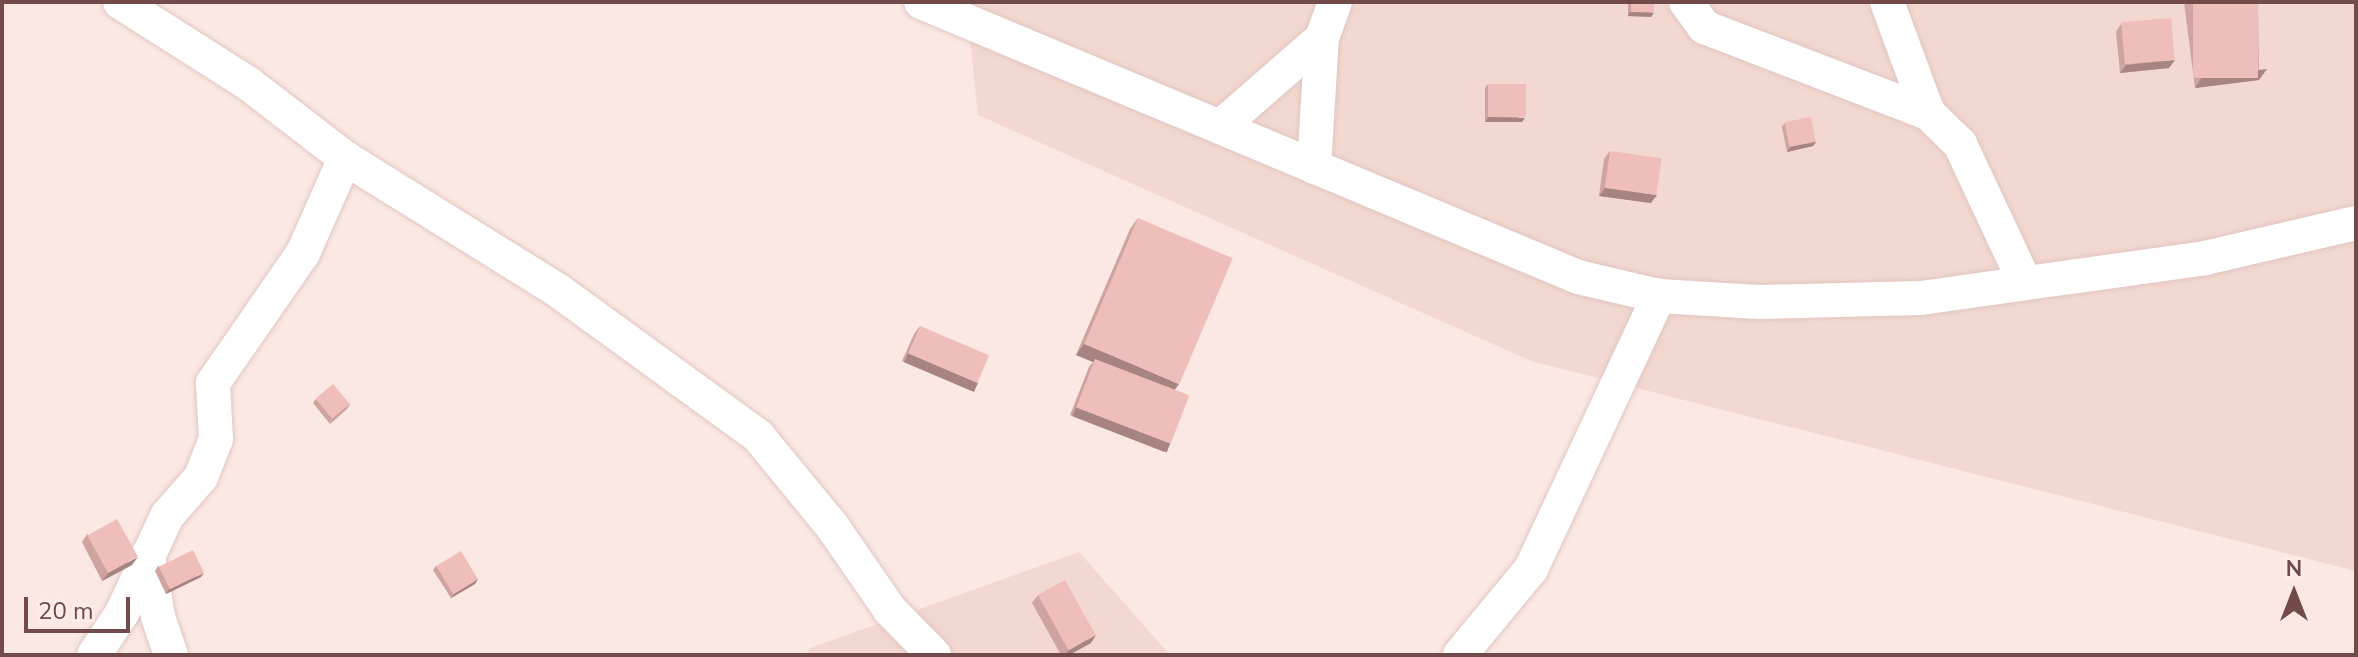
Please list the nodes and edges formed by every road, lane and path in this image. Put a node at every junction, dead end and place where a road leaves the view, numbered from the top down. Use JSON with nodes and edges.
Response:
{"nodes":[{"id":1,"x":120,"y":2,"type":"edge"},
{"id":2,"x":921,"y":2,"type":"edge"},
{"id":3,"x":1335,"y":2,"type":"edge"},
{"id":4,"x":1686,"y":2,"type":"edge"},
{"id":5,"x":1887,"y":2,"type":"edge"},
{"id":6,"x":1322,"y":38,"type":"junction"},
{"id":7,"x":1928,"y":113,"type":"junction"},
{"id":8,"x":1220,"y":127,"type":"junction"},
{"id":9,"x":345,"y":158,"type":"junction"},
{"id":10,"x":1314,"y":167,"type":"junction"},
{"id":11,"x":2356,"y":223,"type":"edge"},
{"id":12,"x":2025,"y":283,"type":"junction"},
{"id":13,"x":1659,"y":296,"type":"junction"},
{"id":14,"x":148,"y":555,"type":"junction"},
{"id":15,"x":94,"y":655,"type":"edge"},
{"id":16,"x":171,"y":655,"type":"edge"},
{"id":17,"x":934,"y":655,"type":"edge"},
{"id":18,"x":1460,"y":655,"type":"edge"}],
"edges":[{"from":1,"to":9,"type":"street"},
{"from":2,"to":8,"type":"street"},
{"from":3,"to":6,"type":"street"},
{"from":4,"to":7,"type":"street"},
{"from":5,"to":7,"type":"street"},
{"from":6,"to":8,"type":"street"},
{"from":6,"to":10,"type":"street"},
{"from":7,"to":12,"type":"street"},
{"from":8,"to":10,"type":"street"},
{"from":9,"to":14,"type":"street"},
{"from":9,"to":17,"type":"street"},
{"from":10,"to":13,"type":"street"},
{"from":11,"to":12,"type":"street"},
{"from":12,"to":13,"type":"street"},
{"from":13,"to":18,"type":"street"},
{"from":14,"to":15,"type":"street"},
{"from":14,"to":16,"type":"street"}]}
